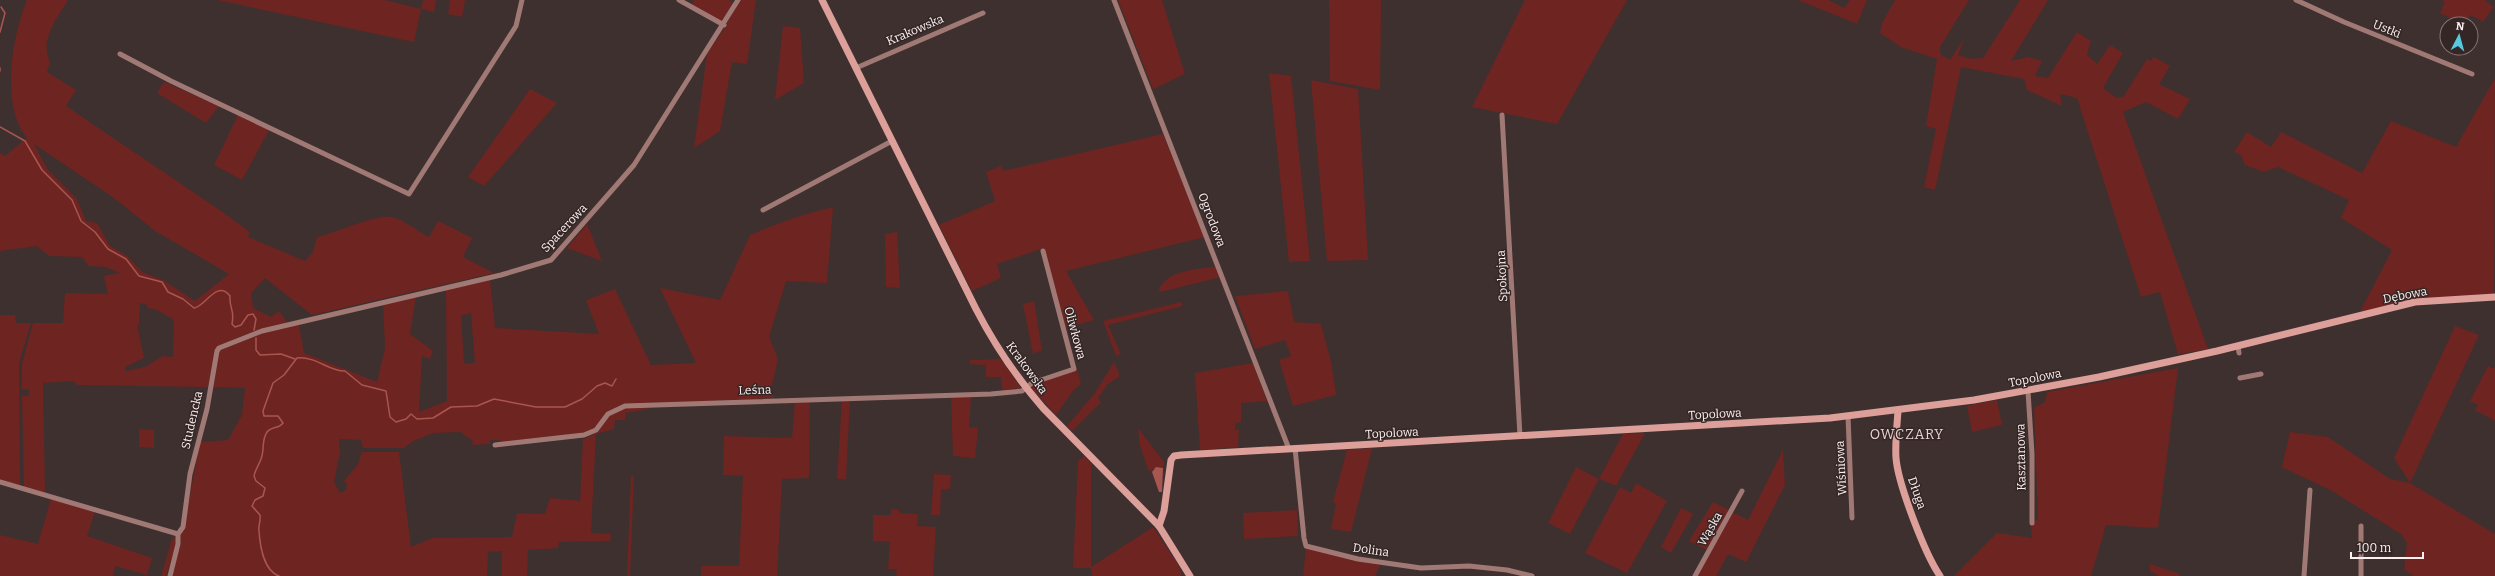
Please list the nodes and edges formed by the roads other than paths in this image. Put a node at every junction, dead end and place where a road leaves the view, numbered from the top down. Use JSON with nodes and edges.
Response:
{"nodes":[{"id":1,"x":522,"y":0,"type":"edge"},
{"id":2,"x":679,"y":0,"type":"edge"},
{"id":3,"x":738,"y":0,"type":"edge"},
{"id":4,"x":822,"y":0,"type":"edge"},
{"id":5,"x":1114,"y":0,"type":"edge"},
{"id":6,"x":2296,"y":0,"type":"edge"},
{"id":7,"x":983,"y":13,"type":"dead end"},
{"id":8,"x":724,"y":25,"type":"junction"},
{"id":9,"x":120,"y":54,"type":"dead end"},
{"id":10,"x":856,"y":68,"type":"junction"},
{"id":11,"x":2472,"y":74,"type":"dead end"},
{"id":12,"x":1502,"y":115,"type":"dead end"},
{"id":13,"x":892,"y":141,"type":"junction"},
{"id":14,"x":762,"y":210,"type":"dead end"},
{"id":15,"x":1043,"y":250,"type":"dead end"},
{"id":16,"x":2495,"y":297,"type":"edge"},
{"id":17,"x":2322,"y":325,"type":"joint"},
{"id":18,"x":256,"y":334,"type":"joint"},
{"id":19,"x":2261,"y":374,"type":"dead end"},
{"id":20,"x":2240,"y":378,"type":"dead end"},
{"id":21,"x":1026,"y":387,"type":"junction"},
{"id":22,"x":2028,"y":391,"type":"junction"},
{"id":23,"x":1898,"y":411,"type":"junction"},
{"id":24,"x":1848,"y":416,"type":"junction"},
{"id":25,"x":1520,"y":436,"type":"junction"},
{"id":26,"x":495,"y":445,"type":"dead end"},
{"id":27,"x":1292,"y":448,"type":"junction"},
{"id":28,"x":0,"y":482,"type":"edge"},
{"id":29,"x":2310,"y":490,"type":"dead end"},
{"id":30,"x":1742,"y":491,"type":"dead end"},
{"id":31,"x":1852,"y":518,"type":"dead end"},
{"id":32,"x":2032,"y":523,"type":"dead end"},
{"id":33,"x":1159,"y":526,"type":"junction"},
{"id":34,"x":2361,"y":526,"type":"dead end"},
{"id":35,"x":178,"y":534,"type":"junction"},
{"id":36,"x":170,"y":576,"type":"edge"},
{"id":37,"x":1190,"y":576,"type":"edge"},
{"id":38,"x":1532,"y":576,"type":"edge"},
{"id":39,"x":1695,"y":576,"type":"edge"},
{"id":40,"x":1940,"y":576,"type":"edge"},
{"id":41,"x":2304,"y":576,"type":"edge"},
{"id":42,"x":2361,"y":576,"type":"edge"}],
"edges":[{"from":1,"to":9,"type":"street"},
{"from":2,"to":8,"type":"street"},
{"from":3,"to":8,"type":"street","name":"Spacerowa"},
{"from":4,"to":10,"type":"street","name":"Krakowska"},
{"from":5,"to":27,"type":"street","name":"Ogrodowa"},
{"from":6,"to":11,"type":"street","name":"Ustki"},
{"from":7,"to":10,"type":"street","name":"Krakowska"},
{"from":8,"to":18,"type":"street","name":"Spacerowa"},
{"from":10,"to":13,"type":"street","name":"Krakowska"},
{"from":12,"to":25,"type":"street","name":"Spokojna"},
{"from":13,"to":14,"type":"street"},
{"from":13,"to":21,"type":"street","name":"Krakowska"},
{"from":15,"to":21,"type":"street","name":"Oliwkowa"},
{"from":16,"to":17,"type":"street","name":"Dębowa"},
{"from":17,"to":22,"type":"street","name":"Topolowa"},
{"from":18,"to":35,"type":"street","name":"Studencka"},
{"from":19,"to":20,"type":"street"},
{"from":21,"to":26,"type":"street","name":"Leśna"},
{"from":21,"to":33,"type":"street","name":"Krakowska"},
{"from":22,"to":23,"type":"street","name":"Topolowa"},
{"from":22,"to":32,"type":"street","name":"Kasztanowa"},
{"from":23,"to":24,"type":"street","name":"Topolowa"},
{"from":23,"to":40,"type":"street","name":"Długa"},
{"from":24,"to":25,"type":"street","name":"Topolowa"},
{"from":24,"to":31,"type":"street","name":"Wiśniowa"},
{"from":25,"to":27,"type":"street","name":"Topolowa"},
{"from":27,"to":33,"type":"street","name":"Topolowa"},
{"from":27,"to":38,"type":"street","name":"Dolina"},
{"from":28,"to":35,"type":"street"},
{"from":29,"to":41,"type":"street"},
{"from":30,"to":39,"type":"street","name":"Wąska"},
{"from":33,"to":37,"type":"street","name":"Krakowska"},
{"from":34,"to":42,"type":"street"},
{"from":35,"to":36,"type":"street","name":"Studencka"}]}
